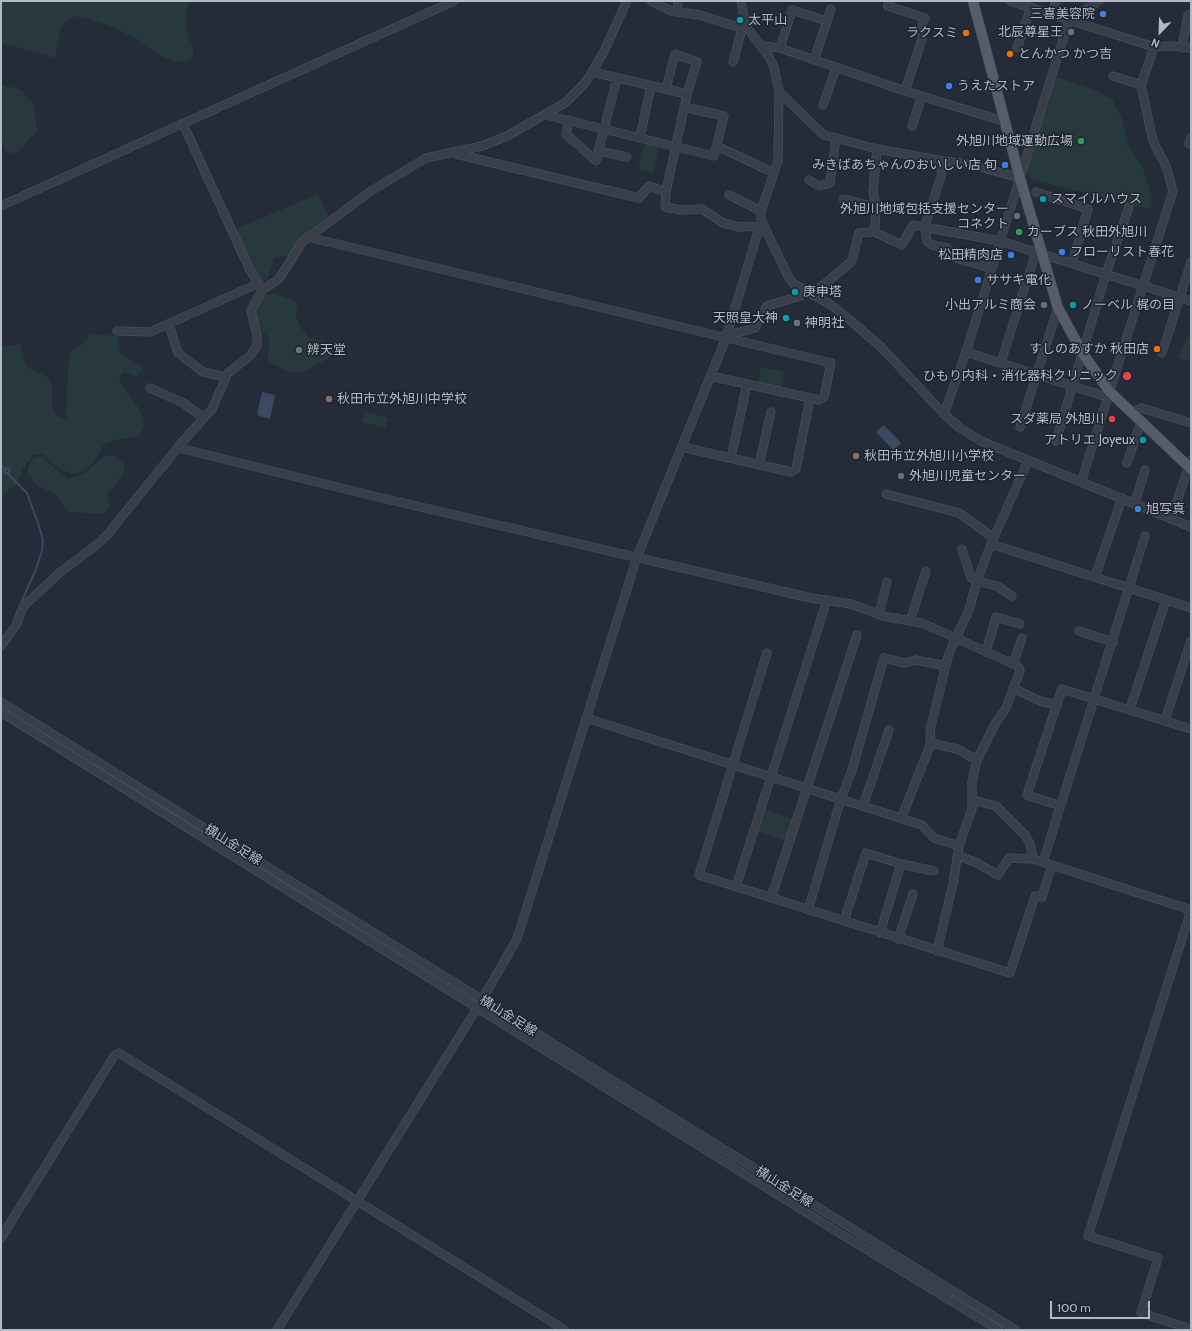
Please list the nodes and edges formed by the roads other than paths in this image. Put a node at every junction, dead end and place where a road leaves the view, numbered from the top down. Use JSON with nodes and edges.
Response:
{"nodes":[{"id":1,"x":454,"y":1,"type":"edge"},
{"id":2,"x":627,"y":1,"type":"edge"},
{"id":3,"x":651,"y":1,"type":"edge"},
{"id":4,"x":678,"y":1,"type":"edge"},
{"id":5,"x":742,"y":1,"type":"edge"},
{"id":6,"x":889,"y":1,"type":"edge"},
{"id":7,"x":973,"y":1,"type":"edge"},
{"id":8,"x":1056,"y":1,"type":"edge"},
{"id":9,"x":1099,"y":1,"type":"edge"},
{"id":10,"x":1015,"y":2,"type":"edge"},
{"id":11,"x":1031,"y":8,"type":"junction"},
{"id":12,"x":831,"y":9,"type":"dead end"},
{"id":13,"x":676,"y":12,"type":"junction"},
{"id":14,"x":1051,"y":14,"type":"junction"},
{"id":15,"x":1188,"y":15,"type":"dead end"},
{"id":16,"x":1069,"y":20,"type":"junction"},
{"id":17,"x":827,"y":21,"type":"junction"},
{"id":18,"x":744,"y":25,"type":"junction"},
{"id":19,"x":762,"y":46,"type":"junction"},
{"id":20,"x":1182,"y":46,"type":"junction"},
{"id":21,"x":780,"y":48,"type":"junction"},
{"id":22,"x":1018,"y":48,"type":"dead end"},
{"id":23,"x":1154,"y":48,"type":"junction"},
{"id":24,"x":1191,"y":48,"type":"edge"},
{"id":25,"x":814,"y":60,"type":"junction"},
{"id":26,"x":733,"y":62,"type":"dead end"},
{"id":27,"x":836,"y":68,"type":"junction"},
{"id":28,"x":592,"y":72,"type":"junction"},
{"id":29,"x":1113,"y":76,"type":"dead end"},
{"id":30,"x":617,"y":78,"type":"junction"},
{"id":31,"x":1141,"y":85,"type":"junction"},
{"id":32,"x":652,"y":86,"type":"junction"},
{"id":33,"x":666,"y":89,"type":"junction"},
{"id":34,"x":905,"y":91,"type":"junction"},
{"id":35,"x":779,"y":92,"type":"junction"},
{"id":36,"x":687,"y":94,"type":"junction"},
{"id":37,"x":922,"y":96,"type":"junction"},
{"id":38,"x":823,"y":104,"type":"dead end"},
{"id":39,"x":684,"y":107,"type":"junction"},
{"id":40,"x":546,"y":115,"type":"junction"},
{"id":41,"x":569,"y":120,"type":"junction"},
{"id":42,"x":1006,"y":122,"type":"junction"},
{"id":43,"x":183,"y":124,"type":"junction"},
{"id":44,"x":912,"y":126,"type":"dead end"},
{"id":45,"x":605,"y":128,"type":"junction"},
{"id":46,"x":640,"y":137,"type":"junction"},
{"id":47,"x":836,"y":138,"type":"junction"},
{"id":48,"x":676,"y":145,"type":"junction"},
{"id":49,"x":716,"y":146,"type":"junction"},
{"id":50,"x":877,"y":149,"type":"junction"},
{"id":51,"x":599,"y":151,"type":"junction"},
{"id":52,"x":454,"y":153,"type":"junction"},
{"id":53,"x":627,"y":157,"type":"dead end"},
{"id":54,"x":943,"y":161,"type":"junction"},
{"id":55,"x":774,"y":173,"type":"junction"},
{"id":56,"x":1019,"y":175,"type":"junction"},
{"id":57,"x":809,"y":180,"type":"dead end"},
{"id":58,"x":666,"y":192,"type":"junction"},
{"id":59,"x":1036,"y":192,"type":"dead end"},
{"id":60,"x":728,"y":195,"type":"dead end"},
{"id":61,"x":842,"y":199,"type":"dead end"},
{"id":62,"x":1,"y":206,"type":"edge"},
{"id":63,"x":876,"y":207,"type":"junction"},
{"id":64,"x":1129,"y":207,"type":"dead end"},
{"id":65,"x":761,"y":211,"type":"junction"},
{"id":66,"x":763,"y":226,"type":"junction"},
{"id":67,"x":925,"y":226,"type":"junction"},
{"id":68,"x":872,"y":231,"type":"junction"},
{"id":69,"x":308,"y":237,"type":"junction"},
{"id":70,"x":1000,"y":241,"type":"junction"},
{"id":71,"x":1040,"y":253,"type":"junction"},
{"id":72,"x":1191,"y":262,"type":"edge"},
{"id":73,"x":1072,"y":263,"type":"junction"},
{"id":74,"x":992,"y":268,"type":"junction"},
{"id":75,"x":1106,"y":274,"type":"junction"},
{"id":76,"x":1142,"y":286,"type":"junction"},
{"id":77,"x":260,"y":287,"type":"junction"},
{"id":78,"x":802,"y":290,"type":"junction"},
{"id":79,"x":813,"y":294,"type":"junction"},
{"id":80,"x":1179,"y":298,"type":"junction"},
{"id":81,"x":1191,"y":301,"type":"edge"},
{"id":82,"x":1058,"y":308,"type":"junction"},
{"id":83,"x":169,"y":324,"type":"junction"},
{"id":84,"x":117,"y":331,"type":"dead end"},
{"id":85,"x":727,"y":336,"type":"junction"},
{"id":86,"x":966,"y":352,"type":"junction"},
{"id":87,"x":1162,"y":353,"type":"dead end"},
{"id":88,"x":1082,"y":354,"type":"junction"},
{"id":89,"x":1001,"y":362,"type":"junction"},
{"id":90,"x":1037,"y":373,"type":"junction"},
{"id":91,"x":710,"y":376,"type":"junction"},
{"id":92,"x":226,"y":377,"type":"junction"},
{"id":93,"x":748,"y":384,"type":"junction"},
{"id":94,"x":1073,"y":385,"type":"junction"},
{"id":95,"x":150,"y":388,"type":"dead end"},
{"id":96,"x":1109,"y":394,"type":"junction"},
{"id":97,"x":810,"y":398,"type":"junction"},
{"id":98,"x":771,"y":412,"type":"dead end"},
{"id":99,"x":1131,"y":413,"type":"junction"},
{"id":100,"x":944,"y":414,"type":"junction"},
{"id":101,"x":204,"y":418,"type":"junction"},
{"id":102,"x":1141,"y":422,"type":"junction"},
{"id":103,"x":1191,"y":423,"type":"edge"},
{"id":104,"x":1020,"y":427,"type":"dead end"},
{"id":105,"x":1056,"y":441,"type":"dead end"},
{"id":106,"x":682,"y":447,"type":"junction"},
{"id":107,"x":179,"y":448,"type":"junction"},
{"id":108,"x":731,"y":458,"type":"junction"},
{"id":109,"x":1028,"y":461,"type":"junction"},
{"id":110,"x":1127,"y":463,"type":"dead end"},
{"id":111,"x":759,"y":465,"type":"junction"},
{"id":112,"x":1190,"y":465,"type":"edge"},
{"id":113,"x":1145,"y":470,"type":"dead end"},
{"id":114,"x":1081,"y":482,"type":"junction"},
{"id":115,"x":886,"y":494,"type":"dead end"},
{"id":116,"x":1122,"y":498,"type":"junction"},
{"id":117,"x":1135,"y":504,"type":"junction"},
{"id":118,"x":1171,"y":519,"type":"junction"},
{"id":119,"x":1191,"y":527,"type":"edge"},
{"id":120,"x":1145,"y":536,"type":"dead end"},
{"id":121,"x":993,"y":541,"type":"junction"},
{"id":122,"x":962,"y":549,"type":"dead end"},
{"id":123,"x":638,"y":557,"type":"junction"},
{"id":124,"x":926,"y":571,"type":"dead end"},
{"id":125,"x":1095,"y":577,"type":"junction"},
{"id":126,"x":977,"y":581,"type":"junction"},
{"id":127,"x":887,"y":582,"type":"dead end"},
{"id":128,"x":1129,"y":588,"type":"junction"},
{"id":129,"x":1012,"y":596,"type":"dead end"},
{"id":130,"x":827,"y":600,"type":"junction"},
{"id":131,"x":1166,"y":600,"type":"junction"},
{"id":132,"x":1191,"y":608,"type":"edge"},
{"id":133,"x":879,"y":614,"type":"junction"},
{"id":134,"x":910,"y":620,"type":"junction"},
{"id":135,"x":1020,"y":624,"type":"dead end"},
{"id":136,"x":1079,"y":630,"type":"dead end"},
{"id":137,"x":857,"y":635,"type":"dead end"},
{"id":138,"x":956,"y":637,"type":"junction"},
{"id":139,"x":1022,"y":638,"type":"dead end"},
{"id":140,"x":1191,"y":641,"type":"edge"},
{"id":141,"x":1113,"y":642,"type":"junction"},
{"id":142,"x":1,"y":646,"type":"edge"},
{"id":143,"x":986,"y":652,"type":"junction"},
{"id":144,"x":767,"y":653,"type":"dead end"},
{"id":145,"x":1013,"y":664,"type":"junction"},
{"id":146,"x":946,"y":666,"type":"junction"},
{"id":147,"x":1013,"y":688,"type":"junction"},
{"id":148,"x":1095,"y":698,"type":"junction"},
{"id":149,"x":1,"y":702,"type":"edge"},
{"id":150,"x":1057,"y":705,"type":"junction"},
{"id":151,"x":1130,"y":709,"type":"junction"},
{"id":152,"x":1,"y":712,"type":"edge"},
{"id":153,"x":586,"y":718,"type":"junction"},
{"id":154,"x":1165,"y":720,"type":"junction"},
{"id":155,"x":1191,"y":729,"type":"edge"},
{"id":156,"x":889,"y":730,"type":"dead end"},
{"id":157,"x":931,"y":743,"type":"junction"},
{"id":158,"x":977,"y":760,"type":"junction"},
{"id":159,"x":733,"y":765,"type":"junction"},
{"id":160,"x":771,"y":777,"type":"junction"},
{"id":161,"x":806,"y":789,"type":"junction"},
{"id":162,"x":841,"y":799,"type":"junction"},
{"id":163,"x":973,"y":800,"type":"junction"},
{"id":164,"x":863,"y":806,"type":"junction"},
{"id":165,"x":1060,"y":806,"type":"junction"},
{"id":166,"x":901,"y":818,"type":"junction"},
{"id":167,"x":959,"y":846,"type":"junction"},
{"id":168,"x":958,"y":856,"type":"junction"},
{"id":169,"x":1032,"y":859,"type":"junction"},
{"id":170,"x":1043,"y":862,"type":"junction"},
{"id":171,"x":901,"y":864,"type":"junction"},
{"id":172,"x":1052,"y":865,"type":"junction"},
{"id":173,"x":934,"y":871,"type":"dead end"},
{"id":174,"x":736,"y":886,"type":"junction"},
{"id":175,"x":913,"y":894,"type":"dead end"},
{"id":176,"x":771,"y":898,"type":"junction"},
{"id":177,"x":808,"y":910,"type":"junction"},
{"id":178,"x":1191,"y":910,"type":"edge"},
{"id":179,"x":844,"y":921,"type":"junction"},
{"id":180,"x":880,"y":933,"type":"junction"},
{"id":181,"x":898,"y":939,"type":"junction"},
{"id":182,"x":937,"y":951,"type":"junction"},
{"id":183,"x":482,"y":1000,"type":"junction"},
{"id":184,"x":476,"y":1008,"type":"junction"},
{"id":185,"x":357,"y":1201,"type":"junction"},
{"id":186,"x":1,"y":1238,"type":"edge"},
{"id":187,"x":1191,"y":1329,"type":"edge"},
{"id":188,"x":277,"y":1330,"type":"edge"},
{"id":189,"x":566,"y":1330,"type":"edge"},
{"id":190,"x":999,"y":1330,"type":"edge"},
{"id":191,"x":1016,"y":1330,"type":"edge"}],
"edges":[{"from":1,"to":43,"type":"street"},
{"from":2,"to":28,"type":"street"},
{"from":3,"to":13,"type":"street"},
{"from":4,"to":13,"type":"street"},
{"from":5,"to":18,"type":"street"},
{"from":6,"to":34,"type":"street"},
{"from":7,"to":42,"type":"main road"},
{"from":8,"to":14,"type":"street"},
{"from":9,"to":16,"type":"street"},
{"from":10,"to":11,"type":"street"},
{"from":11,"to":14,"type":"street"},
{"from":11,"to":22,"type":"street"},
{"from":12,"to":17,"type":"street"},
{"from":13,"to":18,"type":"street"},
{"from":14,"to":16,"type":"street"},
{"from":15,"to":20,"type":"street"},
{"from":16,"to":23,"type":"street"},
{"from":16,"to":56,"type":"street"},
{"from":17,"to":21,"type":"street"},
{"from":17,"to":25,"type":"street"},
{"from":18,"to":19,"type":"street"},
{"from":18,"to":26,"type":"street"},
{"from":19,"to":21,"type":"street"},
{"from":19,"to":35,"type":"street"},
{"from":20,"to":23,"type":"street"},
{"from":20,"to":24,"type":"street"},
{"from":21,"to":25,"type":"street"},
{"from":23,"to":31,"type":"street"},
{"from":25,"to":27,"type":"street"},
{"from":27,"to":34,"type":"street"},
{"from":27,"to":38,"type":"street"},
{"from":28,"to":30,"type":"street"},
{"from":28,"to":40,"type":"street"},
{"from":29,"to":31,"type":"street"},
{"from":30,"to":32,"type":"street"},
{"from":30,"to":45,"type":"street"},
{"from":31,"to":76,"type":"street"},
{"from":32,"to":33,"type":"street"},
{"from":32,"to":46,"type":"street"},
{"from":33,"to":36,"type":"street"},
{"from":33,"to":36,"type":"street"},
{"from":34,"to":37,"type":"street"},
{"from":35,"to":47,"type":"street"},
{"from":35,"to":55,"type":"street"},
{"from":36,"to":39,"type":"street"},
{"from":37,"to":42,"type":"street"},
{"from":37,"to":44,"type":"street"},
{"from":39,"to":48,"type":"street"},
{"from":39,"to":49,"type":"street"},
{"from":40,"to":41,"type":"street"},
{"from":40,"to":52,"type":"street"},
{"from":41,"to":45,"type":"street"},
{"from":41,"to":51,"type":"street"},
{"from":42,"to":56,"type":"main road"},
{"from":43,"to":62,"type":"street"},
{"from":43,"to":77,"type":"street"},
{"from":45,"to":46,"type":"street"},
{"from":45,"to":51,"type":"street"},
{"from":46,"to":48,"type":"street"},
{"from":47,"to":50,"type":"street"},
{"from":47,"to":57,"type":"street"},
{"from":48,"to":49,"type":"street"},
{"from":48,"to":58,"type":"street"},
{"from":49,"to":55,"type":"street"},
{"from":50,"to":54,"type":"street"},
{"from":50,"to":63,"type":"street"},
{"from":51,"to":53,"type":"street"},
{"from":52,"to":58,"type":"street"},
{"from":52,"to":69,"type":"street"},
{"from":54,"to":56,"type":"street"},
{"from":54,"to":67,"type":"street"},
{"from":55,"to":65,"type":"street"},
{"from":56,"to":70,"type":"street"},
{"from":56,"to":71,"type":"main road"},
{"from":58,"to":66,"type":"street"},
{"from":59,"to":73,"type":"street"},
{"from":60,"to":65,"type":"street"},
{"from":61,"to":63,"type":"street"},
{"from":63,"to":68,"type":"street"},
{"from":64,"to":75,"type":"street"},
{"from":65,"to":66,"type":"street"},
{"from":66,"to":78,"type":"street"},
{"from":66,"to":85,"type":"street"},
{"from":67,"to":68,"type":"street"},
{"from":67,"to":70,"type":"street"},
{"from":67,"to":74,"type":"street"},
{"from":68,"to":79,"type":"street"},
{"from":69,"to":77,"type":"street"},
{"from":69,"to":85,"type":"street"},
{"from":70,"to":71,"type":"street"},
{"from":70,"to":74,"type":"street"},
{"from":71,"to":73,"type":"street"},
{"from":71,"to":82,"type":"main road"},
{"from":71,"to":89,"type":"street"},
{"from":72,"to":80,"type":"street"},
{"from":73,"to":75,"type":"street"},
{"from":74,"to":86,"type":"street"},
{"from":75,"to":76,"type":"street"},
{"from":75,"to":88,"type":"street"},
{"from":76,"to":80,"type":"street"},
{"from":76,"to":96,"type":"street"},
{"from":77,"to":83,"type":"street"},
{"from":77,"to":92,"type":"street"},
{"from":78,"to":79,"type":"street"},
{"from":78,"to":85,"type":"street"},
{"from":79,"to":100,"type":"street"},
{"from":80,"to":81,"type":"street"},
{"from":80,"to":87,"type":"street"},
{"from":82,"to":88,"type":"main road"},
{"from":82,"to":90,"type":"street"},
{"from":83,"to":84,"type":"street"},
{"from":83,"to":92,"type":"street"},
{"from":85,"to":91,"type":"street"},
{"from":85,"to":97,"type":"street"},
{"from":86,"to":89,"type":"street"},
{"from":86,"to":100,"type":"street"},
{"from":88,"to":94,"type":"street"},
{"from":88,"to":96,"type":"main road"},
{"from":89,"to":90,"type":"street"},
{"from":90,"to":94,"type":"street"},
{"from":90,"to":104,"type":"street"},
{"from":91,"to":93,"type":"street"},
{"from":91,"to":106,"type":"street"},
{"from":92,"to":101,"type":"street"},
{"from":93,"to":97,"type":"street"},
{"from":93,"to":108,"type":"street"},
{"from":94,"to":96,"type":"street"},
{"from":94,"to":105,"type":"street"},
{"from":95,"to":101,"type":"street"},
{"from":96,"to":99,"type":"main road"},
{"from":96,"to":114,"type":"street"},
{"from":97,"to":111,"type":"street"},
{"from":98,"to":111,"type":"street"},
{"from":99,"to":102,"type":"main road"},
{"from":99,"to":103,"type":"street"},
{"from":100,"to":109,"type":"street"},
{"from":101,"to":107,"type":"street"},
{"from":102,"to":110,"type":"street"},
{"from":102,"to":112,"type":"main road"},
{"from":106,"to":108,"type":"street"},
{"from":106,"to":123,"type":"street"},
{"from":107,"to":123,"type":"street"},
{"from":107,"to":142,"type":"street"},
{"from":108,"to":111,"type":"street"},
{"from":109,"to":114,"type":"street"},
{"from":109,"to":121,"type":"street"},
{"from":112,"to":118,"type":"street"},
{"from":113,"to":117,"type":"street"},
{"from":114,"to":116,"type":"street"},
{"from":115,"to":121,"type":"street"},
{"from":116,"to":117,"type":"street"},
{"from":116,"to":125,"type":"street"},
{"from":117,"to":118,"type":"street"},
{"from":118,"to":119,"type":"street"},
{"from":120,"to":128,"type":"street"},
{"from":121,"to":125,"type":"street"},
{"from":121,"to":126,"type":"street"},
{"from":122,"to":126,"type":"street"},
{"from":123,"to":130,"type":"street"},
{"from":123,"to":153,"type":"street"},
{"from":124,"to":134,"type":"street"},
{"from":125,"to":128,"type":"street"},
{"from":126,"to":129,"type":"street"},
{"from":126,"to":138,"type":"street"},
{"from":127,"to":133,"type":"street"},
{"from":128,"to":131,"type":"street"},
{"from":128,"to":141,"type":"street"},
{"from":130,"to":133,"type":"street"},
{"from":130,"to":160,"type":"street"},
{"from":131,"to":132,"type":"street"},
{"from":131,"to":151,"type":"street"},
{"from":133,"to":134,"type":"street"},
{"from":134,"to":138,"type":"street"},
{"from":135,"to":143,"type":"street"},
{"from":136,"to":141,"type":"street"},
{"from":137,"to":161,"type":"street"},
{"from":138,"to":143,"type":"street"},
{"from":138,"to":146,"type":"street"},
{"from":139,"to":145,"type":"street"},
{"from":140,"to":154,"type":"street"},
{"from":141,"to":148,"type":"street"},
{"from":143,"to":145,"type":"street"},
{"from":144,"to":159,"type":"street"},
{"from":145,"to":147,"type":"street"},
{"from":146,"to":157,"type":"street"},
{"from":146,"to":162,"type":"street"},
{"from":147,"to":150,"type":"street"},
{"from":147,"to":158,"type":"street"},
{"from":148,"to":150,"type":"street"},
{"from":148,"to":151,"type":"street"},
{"from":148,"to":165,"type":"street"},
{"from":149,"to":183,"type":"street","name":"横山金足線"},
{"from":150,"to":165,"type":"street"},
{"from":151,"to":154,"type":"street"},
{"from":152,"to":184,"type":"street","name":"横山金足線"},
{"from":153,"to":159,"type":"street"},
{"from":153,"to":183,"type":"street"},
{"from":154,"to":155,"type":"street"},
{"from":156,"to":164,"type":"street"},
{"from":157,"to":158,"type":"street"},
{"from":157,"to":166,"type":"street"},
{"from":158,"to":163,"type":"street"},
{"from":159,"to":160,"type":"street"},
{"from":159,"to":174,"type":"street"},
{"from":160,"to":161,"type":"street"},
{"from":160,"to":174,"type":"street"},
{"from":161,"to":162,"type":"street"},
{"from":161,"to":176,"type":"street"},
{"from":162,"to":164,"type":"street"},
{"from":162,"to":177,"type":"street"},
{"from":163,"to":167,"type":"street"},
{"from":163,"to":169,"type":"street"},
{"from":164,"to":166,"type":"street"},
{"from":165,"to":170,"type":"street"},
{"from":166,"to":167,"type":"street"},
{"from":167,"to":168,"type":"street"},
{"from":168,"to":169,"type":"street"},
{"from":168,"to":182,"type":"street"},
{"from":169,"to":170,"type":"street"},
{"from":170,"to":172,"type":"street"},
{"from":171,"to":173,"type":"street"},
{"from":171,"to":179,"type":"street"},
{"from":171,"to":180,"type":"street"},
{"from":172,"to":178,"type":"street"},
{"from":172,"to":182,"type":"street"},
{"from":174,"to":176,"type":"street"},
{"from":175,"to":181,"type":"street"},
{"from":176,"to":177,"type":"street"},
{"from":177,"to":179,"type":"street"},
{"from":178,"to":187,"type":"street"},
{"from":179,"to":180,"type":"street"},
{"from":180,"to":181,"type":"street"},
{"from":181,"to":182,"type":"street"},
{"from":183,"to":184,"type":"street"},
{"from":183,"to":191,"type":"street","name":"横山金足線"},
{"from":184,"to":185,"type":"street"},
{"from":184,"to":190,"type":"street","name":"横山金足線"},
{"from":185,"to":186,"type":"street"},
{"from":185,"to":188,"type":"street"},
{"from":185,"to":189,"type":"street"}]}
